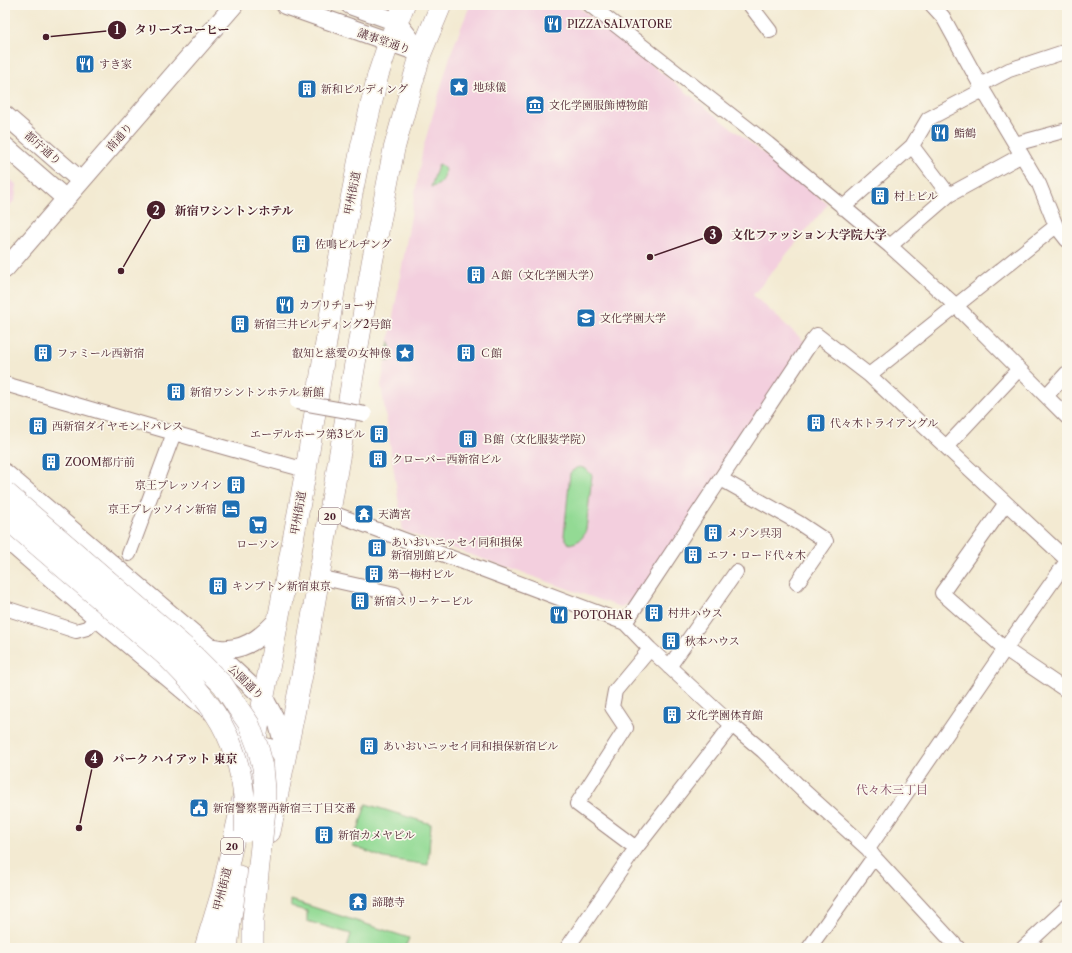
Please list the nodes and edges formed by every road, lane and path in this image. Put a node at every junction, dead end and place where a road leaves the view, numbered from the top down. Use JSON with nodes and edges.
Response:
{"nodes":[{"id":1,"x":234,"y":5,"type":"edge"},
{"id":2,"x":285,"y":5,"type":"edge"},
{"id":3,"x":350,"y":5,"type":"edge"},
{"id":4,"x":441,"y":5,"type":"edge"},
{"id":5,"x":590,"y":5,"type":"edge"},
{"id":6,"x":750,"y":5,"type":"edge"},
{"id":7,"x":932,"y":5,"type":"edge"},
{"id":8,"x":401,"y":14,"type":"edge"},
{"id":9,"x":770,"y":31,"type":"dead end"},
{"id":10,"x":389,"y":42,"type":"junction"},
{"id":11,"x":1067,"y":51,"type":"edge"},
{"id":12,"x":421,"y":54,"type":"junction"},
{"id":13,"x":982,"y":88,"type":"junction"},
{"id":14,"x":5,"y":115,"type":"edge"},
{"id":15,"x":1067,"y":130,"type":"edge"},
{"id":16,"x":5,"y":146,"type":"edge"},
{"id":17,"x":912,"y":146,"type":"junction"},
{"id":18,"x":1018,"y":149,"type":"junction"},
{"id":19,"x":81,"y":181,"type":"junction"},
{"id":20,"x":949,"y":195,"type":"junction"},
{"id":21,"x":66,"y":199,"type":"junction"},
{"id":22,"x":843,"y":208,"type":"junction"},
{"id":23,"x":1056,"y":226,"type":"junction"},
{"id":24,"x":1067,"y":240,"type":"edge"},
{"id":25,"x":890,"y":246,"type":"junction"},
{"id":26,"x":5,"y":269,"type":"edge"},
{"id":27,"x":955,"y":305,"type":"junction"},
{"id":28,"x":1019,"y":369,"type":"junction"},
{"id":29,"x":1067,"y":373,"type":"edge"},
{"id":30,"x":869,"y":375,"type":"junction"},
{"id":31,"x":5,"y":384,"type":"edge"},
{"id":32,"x":1046,"y":396,"type":"junction"},
{"id":33,"x":297,"y":402,"type":"dead end"},
{"id":34,"x":365,"y":414,"type":"dead end"},
{"id":35,"x":1067,"y":417,"type":"edge"},
{"id":36,"x":174,"y":433,"type":"junction"},
{"id":37,"x":946,"y":447,"type":"junction"},
{"id":38,"x":306,"y":470,"type":"junction"},
{"id":39,"x":5,"y":473,"type":"edge"},
{"id":40,"x":721,"y":479,"type":"junction"},
{"id":41,"x":5,"y":492,"type":"edge"},
{"id":42,"x":1006,"y":503,"type":"junction"},
{"id":43,"x":330,"y":512,"type":"junction"},
{"id":44,"x":5,"y":517,"type":"edge"},
{"id":45,"x":5,"y":538,"type":"edge"},
{"id":46,"x":129,"y":554,"type":"dead end"},
{"id":47,"x":1067,"y":560,"type":"edge"},
{"id":48,"x":736,"y":572,"type":"dead end"},
{"id":49,"x":319,"y":577,"type":"junction"},
{"id":50,"x":797,"y":583,"type":"dead end"},
{"id":51,"x":395,"y":594,"type":"dead end"},
{"id":52,"x":5,"y":608,"type":"edge"},
{"id":53,"x":97,"y":618,"type":"junction"},
{"id":54,"x":279,"y":618,"type":"junction"},
{"id":55,"x":625,"y":623,"type":"junction"},
{"id":56,"x":209,"y":647,"type":"junction"},
{"id":57,"x":650,"y":649,"type":"junction"},
{"id":58,"x":1005,"y":650,"type":"junction"},
{"id":59,"x":669,"y":667,"type":"junction"},
{"id":60,"x":1067,"y":691,"type":"edge"},
{"id":61,"x":264,"y":698,"type":"junction"},
{"id":62,"x":732,"y":725,"type":"junction"},
{"id":63,"x":255,"y":744,"type":"junction"},
{"id":64,"x":286,"y":753,"type":"junction"},
{"id":65,"x":244,"y":832,"type":"junction"},
{"id":66,"x":636,"y":848,"type":"junction"},
{"id":67,"x":871,"y":853,"type":"junction"},
{"id":68,"x":1067,"y":907,"type":"edge"},
{"id":69,"x":205,"y":948,"type":"edge"},
{"id":70,"x":214,"y":948,"type":"edge"},
{"id":71,"x":227,"y":948,"type":"edge"},
{"id":72,"x":245,"y":948,"type":"edge"},
{"id":73,"x":253,"y":948,"type":"edge"},
{"id":74,"x":567,"y":948,"type":"edge"},
{"id":75,"x":809,"y":948,"type":"edge"},
{"id":76,"x":958,"y":948,"type":"edge"},
{"id":77,"x":1023,"y":948,"type":"edge"}],
"edges":[{"from":1,"to":19,"type":"main road","name":"南通り"},
{"from":2,"to":10,"type":"main road","name":"議事堂通り"},
{"from":3,"to":8,"type":"main road","name":"議事堂通り"},
{"from":4,"to":12,"type":"highway","number":"20"},
{"from":5,"to":22,"type":"street"},
{"from":6,"to":9,"type":"street"},
{"from":7,"to":13,"type":"street"},
{"from":8,"to":10,"type":"highway","number":"20"},
{"from":8,"to":12,"type":"main road","name":"議事堂通り"},
{"from":10,"to":12,"type":"main road","name":"議事堂通り"},
{"from":10,"to":38,"type":"highway","name":"甲州街道","number":"20"},
{"from":11,"to":13,"type":"street"},
{"from":12,"to":43,"type":"highway","number":"20"},
{"from":13,"to":17,"type":"street"},
{"from":13,"to":18,"type":"street"},
{"from":14,"to":19,"type":"main road","name":"都庁通り"},
{"from":15,"to":18,"type":"street"},
{"from":16,"to":21,"type":"main road"},
{"from":17,"to":20,"type":"street"},
{"from":17,"to":22,"type":"street"},
{"from":18,"to":20,"type":"street"},
{"from":18,"to":23,"type":"street"},
{"from":19,"to":21,"type":"main road","name":"南通り"},
{"from":20,"to":25,"type":"street"},
{"from":21,"to":26,"type":"main road","name":"南通り"},
{"from":22,"to":25,"type":"street"},
{"from":23,"to":24,"type":"street"},
{"from":23,"to":27,"type":"street"},
{"from":25,"to":27,"type":"street"},
{"from":27,"to":28,"type":"street"},
{"from":27,"to":30,"type":"street"},
{"from":28,"to":32,"type":"street"},
{"from":28,"to":37,"type":"street"},
{"from":29,"to":32,"type":"street"},
{"from":30,"to":37,"type":"street"},
{"from":30,"to":40,"type":"street"},
{"from":31,"to":36,"type":"street"},
{"from":32,"to":35,"type":"street"},
{"from":33,"to":34,"type":"street","bridge":true},
{"from":36,"to":38,"type":"street"},
{"from":36,"to":46,"type":"street"},
{"from":37,"to":42,"type":"street"},
{"from":38,"to":54,"type":"highway","name":"甲州街道","number":"20"},
{"from":39,"to":56,"type":"main road","name":"公園通り"},
{"from":40,"to":50,"type":"street"},
{"from":40,"to":55,"type":"street"},
{"from":41,"to":73,"type":"highway","bridge":true},
{"from":42,"to":47,"type":"street"},
{"from":42,"to":58,"type":"street"},
{"from":43,"to":49,"type":"highway","number":"20"},
{"from":43,"to":55,"type":"street"},
{"from":44,"to":65,"type":"highway","bridge":true},
{"from":45,"to":53,"type":"main road"},
{"from":47,"to":58,"type":"street"},
{"from":48,"to":59,"type":"street"},
{"from":49,"to":51,"type":"street"},
{"from":49,"to":64,"type":"highway","number":"20"},
{"from":52,"to":53,"type":"street"},
{"from":53,"to":63,"type":"main road"},
{"from":54,"to":56,"type":"main road"},
{"from":54,"to":61,"type":"highway","name":"甲州街道","number":"20"},
{"from":55,"to":57,"type":"street"},
{"from":56,"to":61,"type":"main road","name":"公園通り"},
{"from":57,"to":59,"type":"street"},
{"from":57,"to":66,"type":"street"},
{"from":58,"to":60,"type":"street"},
{"from":58,"to":67,"type":"street"},
{"from":59,"to":62,"type":"street"},
{"from":61,"to":63,"type":"highway","name":"甲州街道","number":"20"},
{"from":61,"to":64,"type":"main road","name":"公園通り"},
{"from":62,"to":66,"type":"street"},
{"from":62,"to":67,"type":"street"},
{"from":63,"to":64,"type":"main road"},
{"from":63,"to":69,"type":"highway","name":"甲州街道","number":"20"},
{"from":64,"to":72,"type":"highway","number":"20"},
{"from":65,"to":70,"type":"highway"},
{"from":65,"to":71,"type":"highway"},
{"from":66,"to":74,"type":"street"},
{"from":67,"to":75,"type":"street"},
{"from":67,"to":76,"type":"street"},
{"from":68,"to":77,"type":"street"}]}
